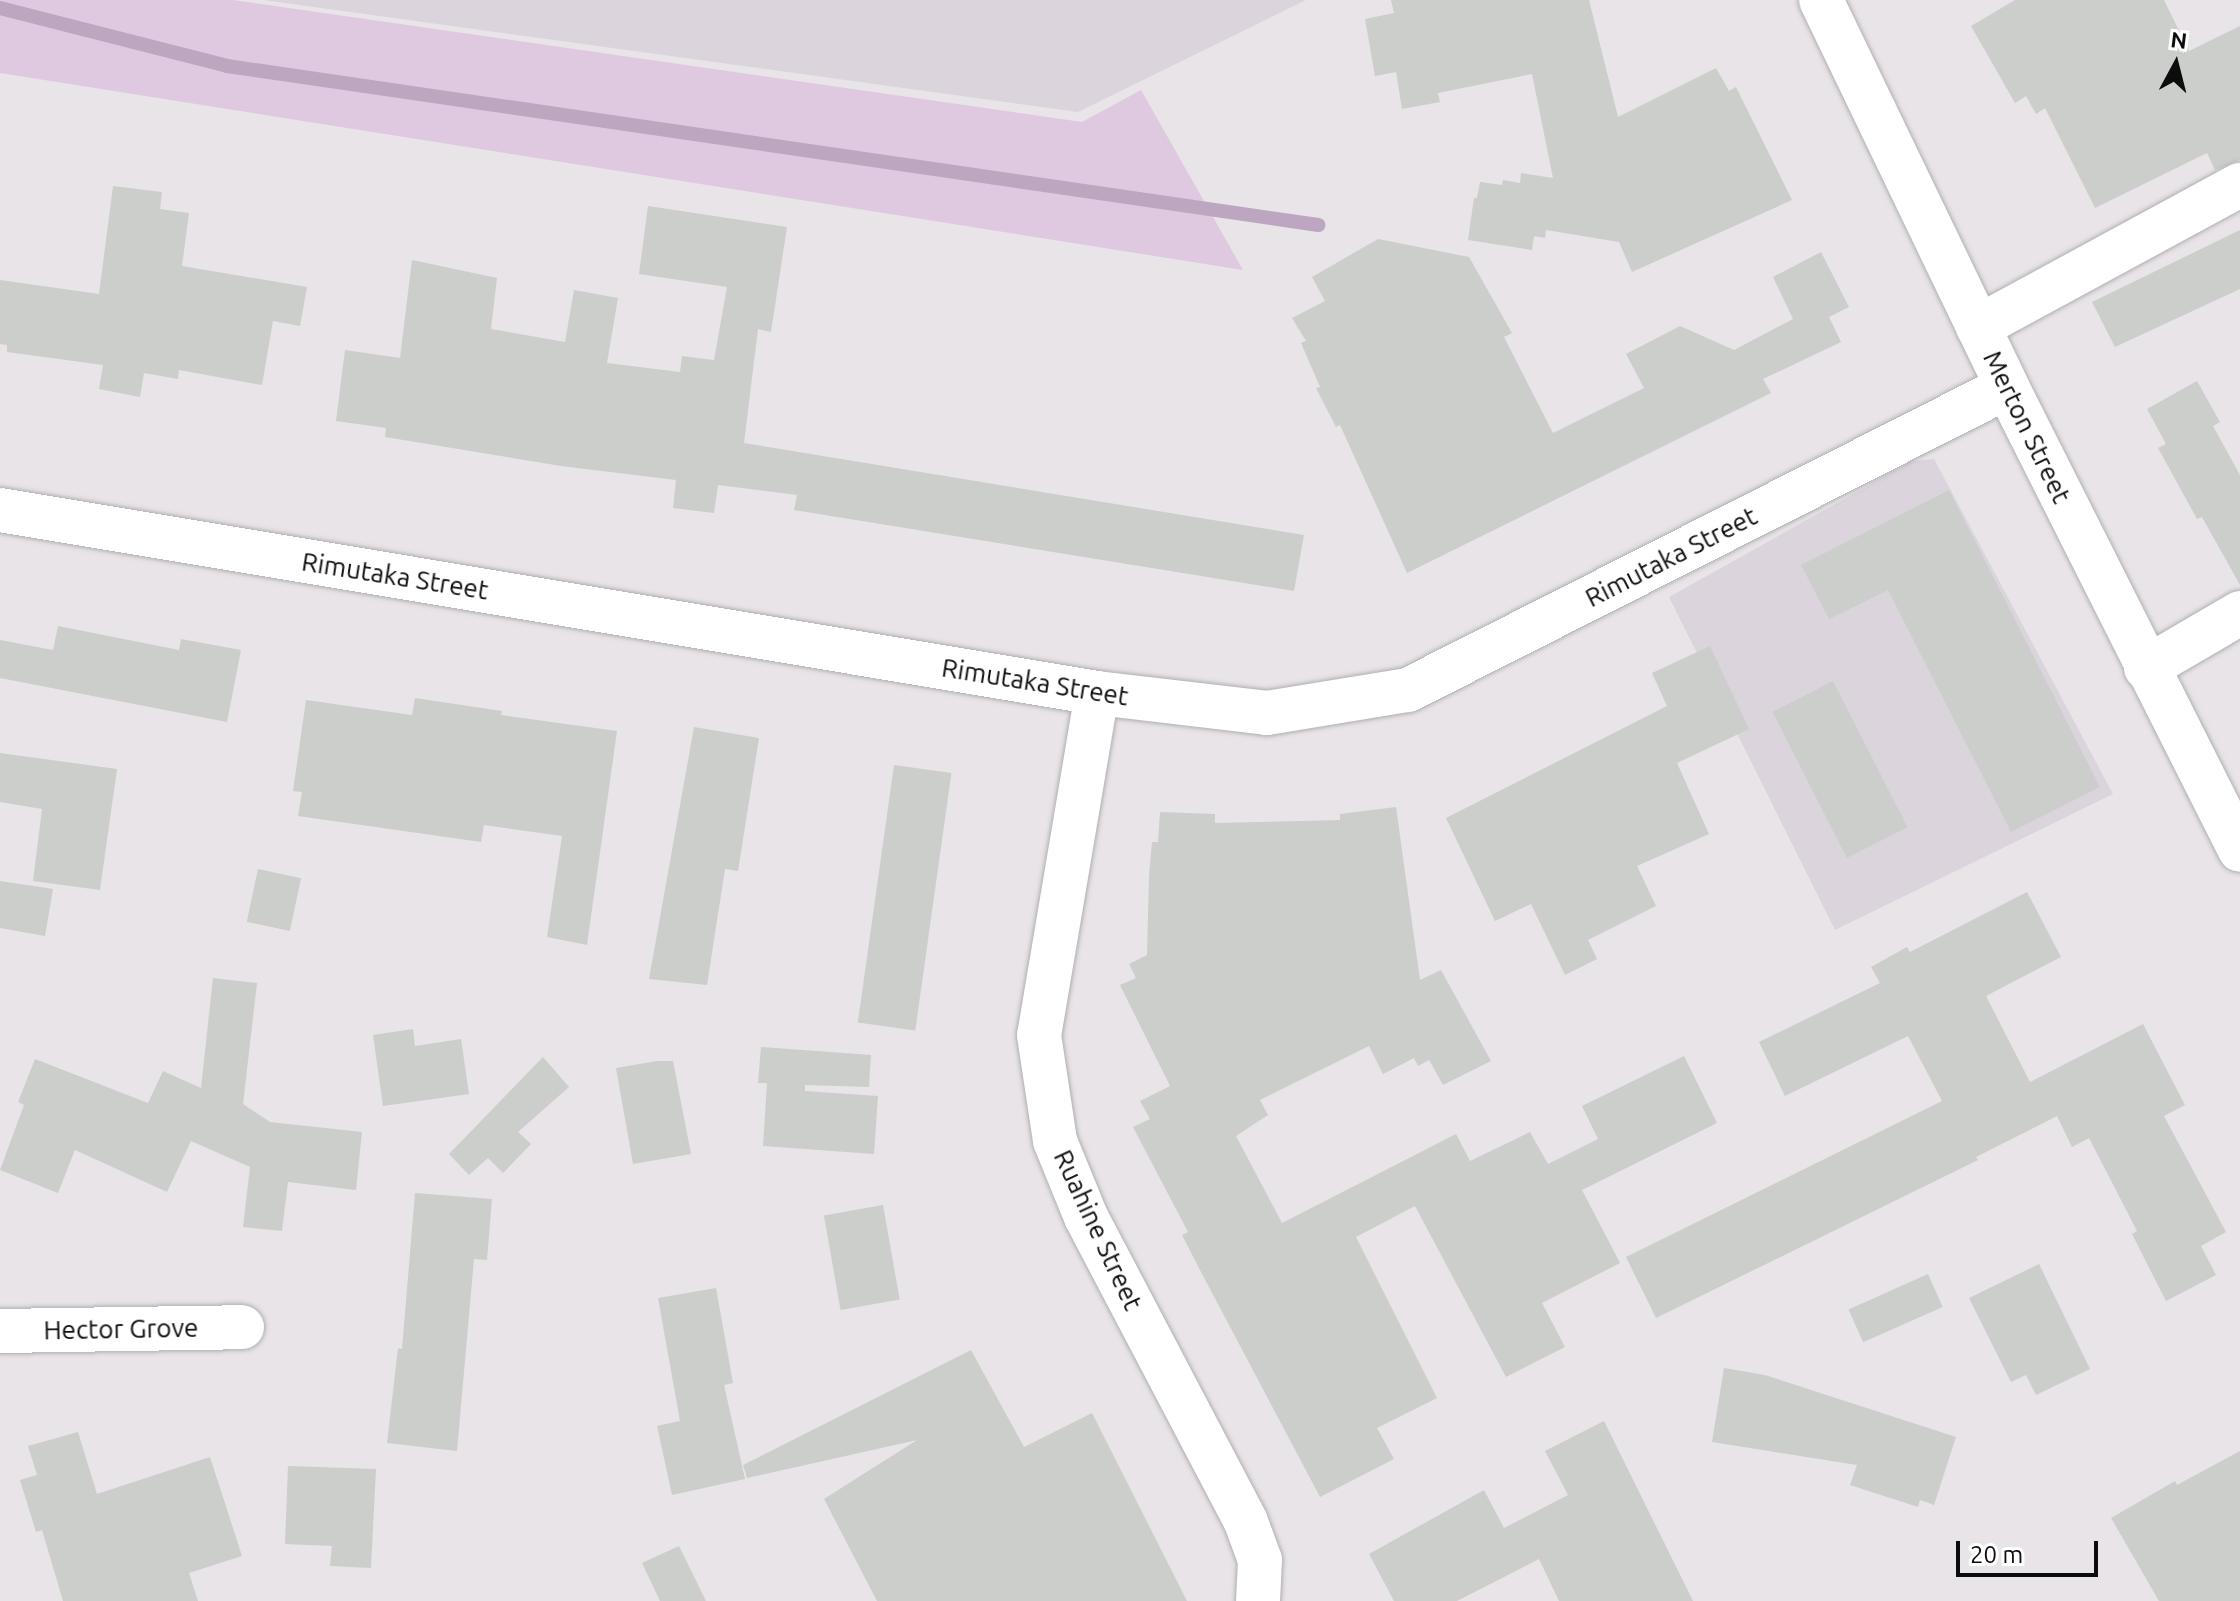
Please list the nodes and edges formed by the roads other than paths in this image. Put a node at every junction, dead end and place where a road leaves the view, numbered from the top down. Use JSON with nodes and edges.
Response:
{"nodes":[{"id":1,"x":1821,"y":0,"type":"edge"},
{"id":2,"x":2240,"y":185,"type":"edge"},
{"id":3,"x":1978,"y":327,"type":"junction"},
{"id":4,"x":2007,"y":387,"type":"junction"},
{"id":5,"x":0,"y":510,"type":"edge"},
{"id":6,"x":2240,"y":613,"type":"edge"},
{"id":7,"x":2146,"y":668,"type":"junction"},
{"id":8,"x":1097,"y":693,"type":"junction"},
{"id":9,"x":2240,"y":850,"type":"edge"},
{"id":10,"x":242,"y":1327,"type":"dead end"},
{"id":11,"x":0,"y":1331,"type":"edge"},
{"id":12,"x":1258,"y":1601,"type":"edge"}],
"edges":[{"from":1,"to":3,"type":"street","name":"Merton Street"},
{"from":2,"to":3,"type":"street"},
{"from":3,"to":4,"type":"street","name":"Merton Street"},
{"from":4,"to":7,"type":"street","name":"Merton Street"},
{"from":4,"to":8,"type":"street","name":"Rimutaka Street"},
{"from":5,"to":8,"type":"street","name":"Rimutaka Street"},
{"from":6,"to":7,"type":"street"},
{"from":7,"to":9,"type":"street","name":"Merton Street"},
{"from":8,"to":12,"type":"street","name":"Ruahine Street"},
{"from":10,"to":11,"type":"street","name":"Hector Grove"}]}
